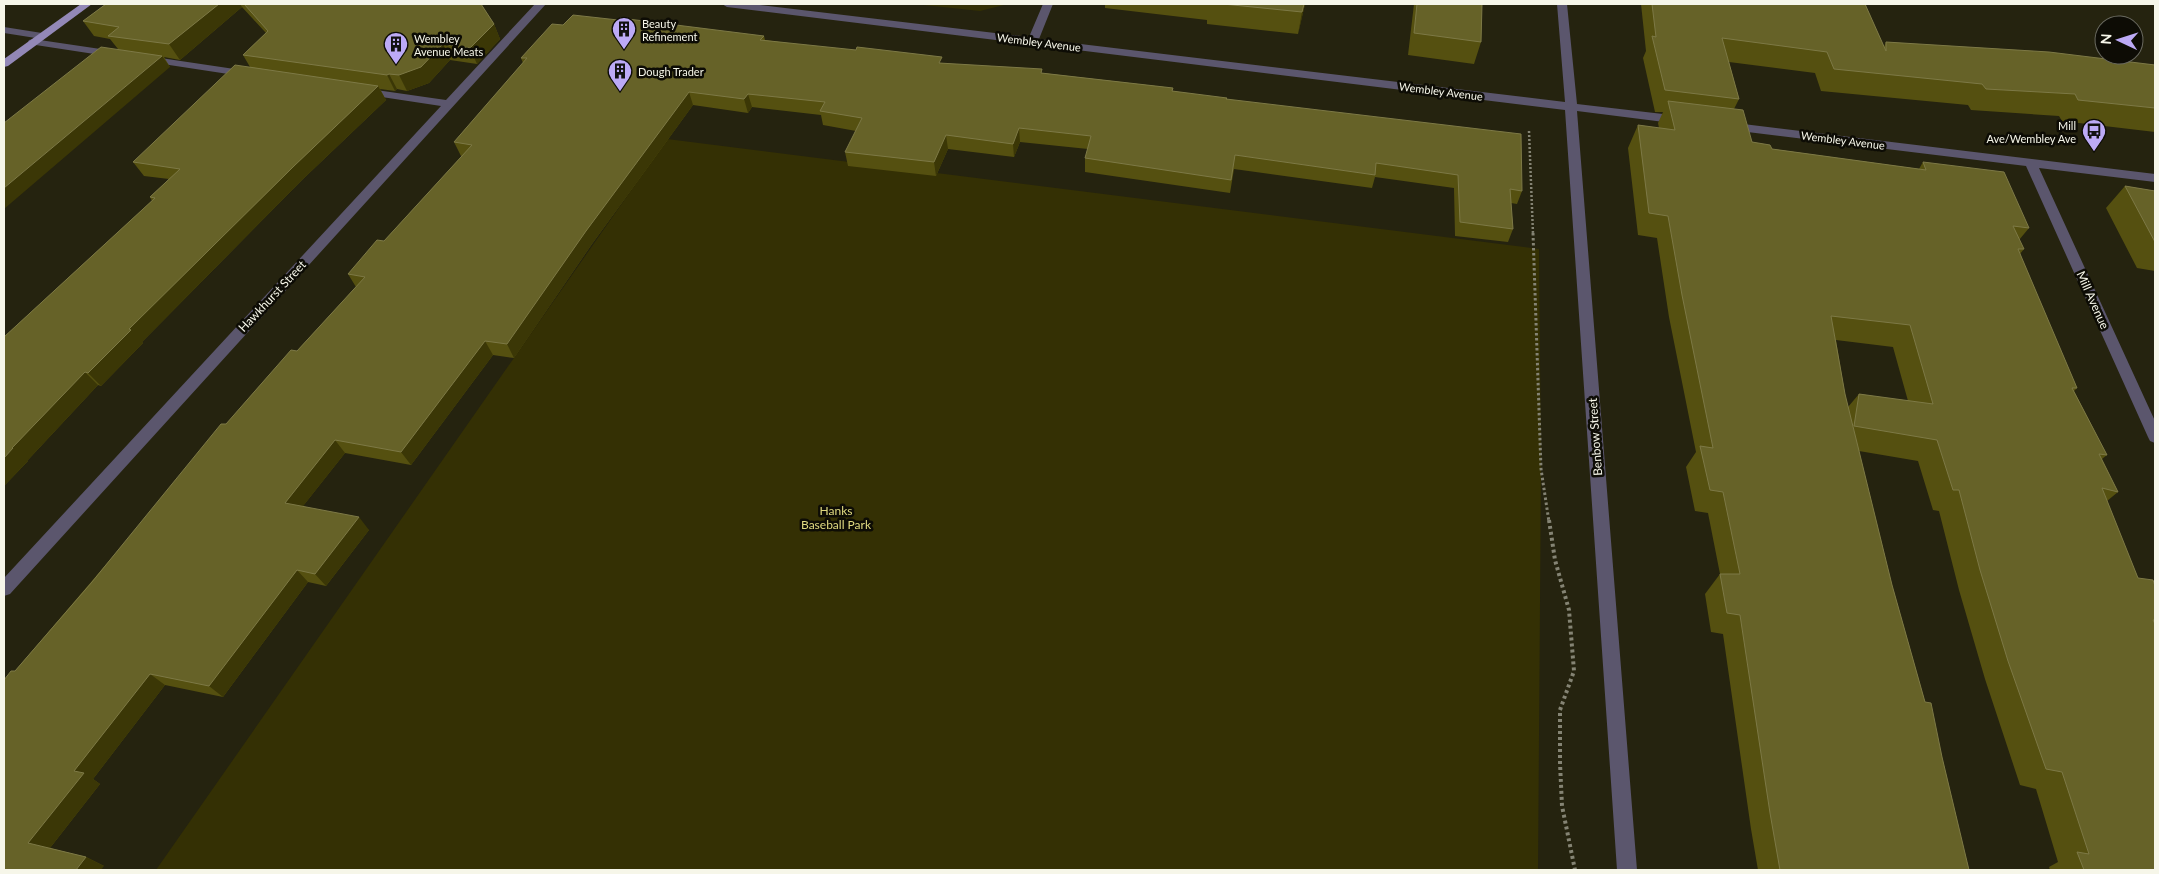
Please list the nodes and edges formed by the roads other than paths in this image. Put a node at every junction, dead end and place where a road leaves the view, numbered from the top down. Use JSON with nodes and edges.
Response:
{"nodes":[{"id":1,"x":87,"y":4,"type":"edge"},
{"id":2,"x":541,"y":4,"type":"edge"},
{"id":3,"x":727,"y":4,"type":"edge"},
{"id":4,"x":1048,"y":4,"type":"edge"},
{"id":5,"x":1562,"y":4,"type":"edge"},
{"id":6,"x":4,"y":30,"type":"edge"},
{"id":7,"x":38,"y":39,"type":"junction"},
{"id":8,"x":1033,"y":41,"type":"junction"},
{"id":9,"x":4,"y":64,"type":"edge"},
{"id":10,"x":257,"y":75,"type":"edge"},
{"id":11,"x":353,"y":90,"type":"edge"},
{"id":12,"x":449,"y":104,"type":"junction"},
{"id":13,"x":1571,"y":107,"type":"junction"},
{"id":14,"x":1688,"y":121,"type":"edge"},
{"id":15,"x":1718,"y":125,"type":"edge"},
{"id":16,"x":2031,"y":163,"type":"junction"},
{"id":17,"x":2155,"y":178,"type":"edge"},
{"id":18,"x":2155,"y":437,"type":"edge"},
{"id":19,"x":4,"y":589,"type":"edge"},
{"id":20,"x":1627,"y":870,"type":"edge"}],
"edges":[{"from":1,"to":7,"type":"main road"},
{"from":2,"to":12,"type":"street","name":"Hawkhurst Street"},
{"from":3,"to":8,"type":"street","name":"Wembley Avenue"},
{"from":4,"to":8,"type":"street"},
{"from":5,"to":13,"type":"street","name":"Benbow Street"},
{"from":6,"to":7,"type":"street"},
{"from":7,"to":9,"type":"main road"},
{"from":7,"to":10,"type":"street"},
{"from":8,"to":13,"type":"street","name":"Wembley Avenue"},
{"from":11,"to":12,"type":"street"},
{"from":12,"to":19,"type":"street","name":"Hawkhurst Street"},
{"from":13,"to":14,"type":"street","name":"Wembley Avenue"},
{"from":13,"to":20,"type":"street","name":"Benbow Street"},
{"from":15,"to":16,"type":"street","name":"Wembley Avenue"},
{"from":16,"to":17,"type":"street","name":"Wembley Avenue"},
{"from":16,"to":18,"type":"street","name":"Mill Avenue"}]}
